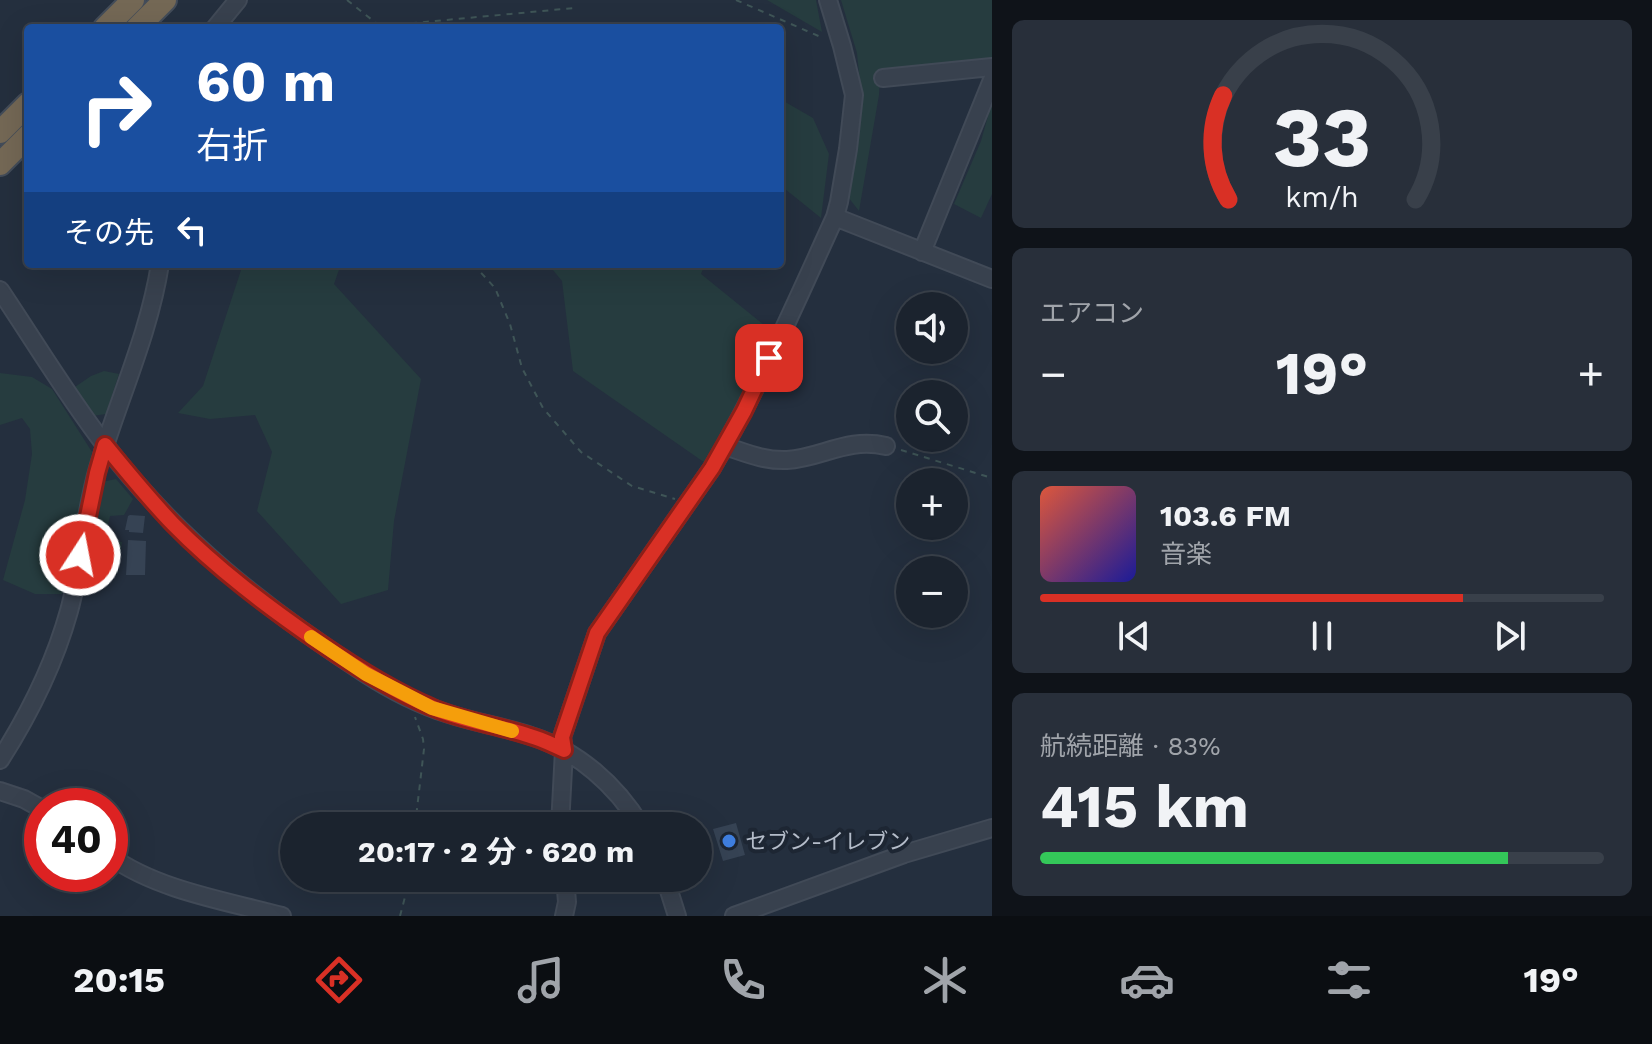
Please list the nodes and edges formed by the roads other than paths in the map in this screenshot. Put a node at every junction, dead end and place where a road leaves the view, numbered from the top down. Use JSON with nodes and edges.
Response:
{"nodes":[{"id":1,"x":133,"y":0,"type":"edge"},
{"id":2,"x":165,"y":0,"type":"edge"},
{"id":3,"x":238,"y":0,"type":"edge"},
{"id":4,"x":828,"y":0,"type":"edge"},
{"id":5,"x":109,"y":24,"type":"edge"},
{"id":6,"x":141,"y":24,"type":"edge"},
{"id":7,"x":218,"y":24,"type":"edge"},
{"id":8,"x":992,"y":67,"type":"edge"},
{"id":9,"x":883,"y":78,"type":"dead end"},
{"id":10,"x":992,"y":80,"type":"edge"},
{"id":11,"x":24,"y":108,"type":"edge"},
{"id":12,"x":0,"y":132,"type":"edge"},
{"id":13,"x":24,"y":140,"type":"edge"},
{"id":14,"x":0,"y":164,"type":"edge"},
{"id":15,"x":835,"y":217,"type":"junction"},
{"id":16,"x":922,"y":252,"type":"junction"},
{"id":17,"x":159,"y":268,"type":"edge"},
{"id":18,"x":992,"y":279,"type":"edge"},
{"id":19,"x":0,"y":290,"type":"edge"},
{"id":20,"x":105,"y":445,"type":"junction"},
{"id":21,"x":725,"y":446,"type":"junction"},
{"id":22,"x":886,"y":446,"type":"road end"},
{"id":23,"x":564,"y":750,"type":"junction"},
{"id":24,"x":0,"y":760,"type":"edge"},
{"id":25,"x":0,"y":791,"type":"edge"},
{"id":26,"x":24,"y":799,"type":"edge"},
{"id":27,"x":561,"y":812,"type":"edge"},
{"id":28,"x":630,"y":812,"type":"edge"},
{"id":29,"x":992,"y":828,"type":"edge"},
{"id":30,"x":128,"y":866,"type":"edge"},
{"id":31,"x":566,"y":892,"type":"edge"},
{"id":32,"x":669,"y":892,"type":"edge"},
{"id":33,"x":282,"y":916,"type":"edge"},
{"id":34,"x":564,"y":916,"type":"edge"},
{"id":35,"x":677,"y":916,"type":"edge"},
{"id":36,"x":734,"y":916,"type":"edge"}],
"edges":[{"from":1,"to":5,"type":"highway"},
{"from":2,"to":6,"type":"highway"},
{"from":3,"to":7,"type":"street"},
{"from":4,"to":15,"type":"street"},
{"from":8,"to":9,"type":"street"},
{"from":10,"to":16,"type":"street"},
{"from":11,"to":12,"type":"highway"},
{"from":13,"to":14,"type":"highway"},
{"from":15,"to":16,"type":"street"},
{"from":15,"to":21,"type":"street"},
{"from":16,"to":18,"type":"street"},
{"from":17,"to":20,"type":"street"},
{"from":19,"to":20,"type":"street"},
{"from":20,"to":23,"type":"street"},
{"from":20,"to":24,"type":"street"},
{"from":21,"to":22,"type":"street"},
{"from":21,"to":23,"type":"street"},
{"from":23,"to":27,"type":"street"},
{"from":23,"to":28,"type":"street"},
{"from":25,"to":26,"type":"street"},
{"from":29,"to":36,"type":"street"},
{"from":30,"to":33,"type":"street"},
{"from":31,"to":34,"type":"street"},
{"from":32,"to":35,"type":"street"}]}
